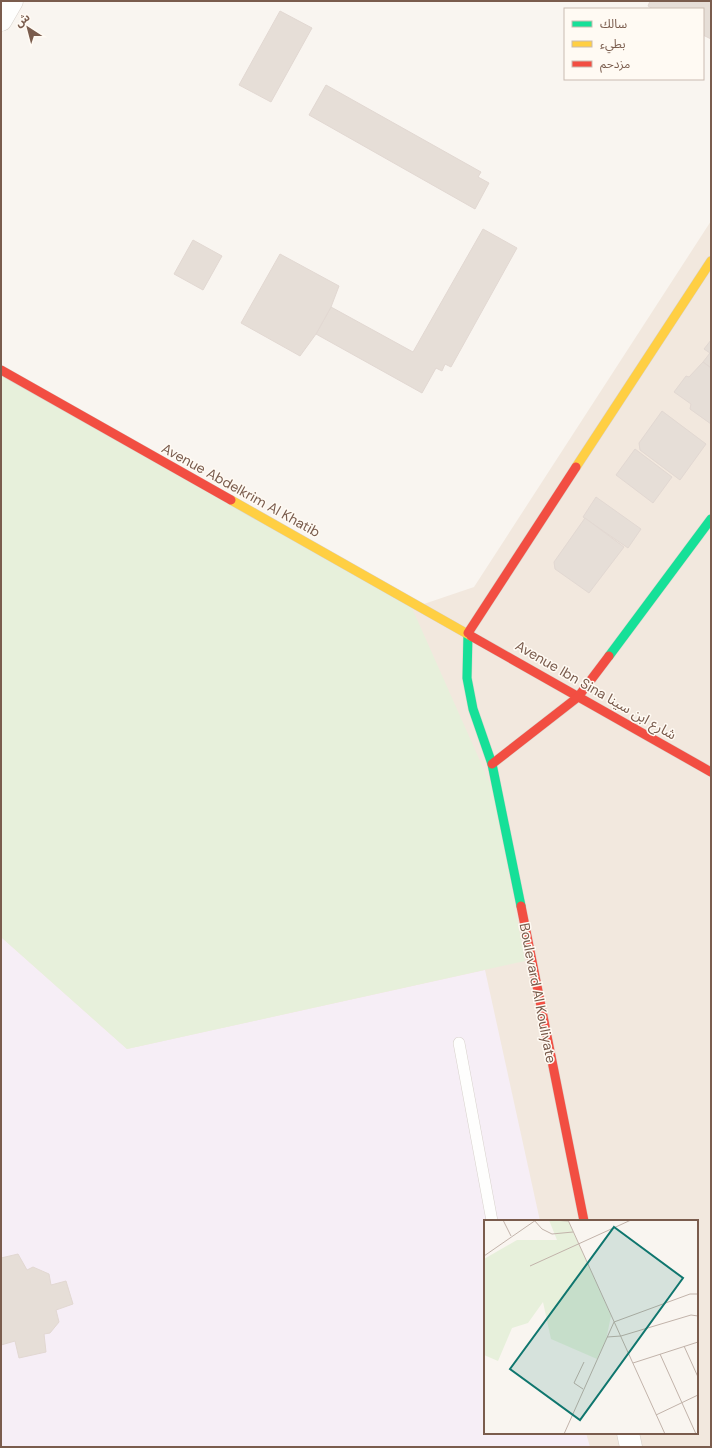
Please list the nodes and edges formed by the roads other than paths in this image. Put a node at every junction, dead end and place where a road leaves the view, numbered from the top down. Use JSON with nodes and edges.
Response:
{"nodes":[{"id":1,"x":12,"y":1,"type":"edge"},
{"id":2,"x":1,"y":20,"type":"edge"},
{"id":3,"x":711,"y":261,"type":"edge"},
{"id":4,"x":1,"y":370,"type":"edge"},
{"id":5,"x":711,"y":520,"type":"edge"},
{"id":6,"x":468,"y":633,"type":"junction"},
{"id":7,"x":578,"y":697,"type":"junction"},
{"id":8,"x":492,"y":764,"type":"junction"},
{"id":9,"x":711,"y":772,"type":"edge"},
{"id":10,"x":459,"y":1043,"type":"dead end"},
{"id":11,"x":492,"y":1220,"type":"edge"},
{"id":12,"x":584,"y":1220,"type":"edge"},
{"id":13,"x":628,"y":1434,"type":"edge"},
{"id":14,"x":631,"y":1447,"type":"edge"}],
"edges":[{"from":1,"to":2,"type":"street"},
{"from":3,"to":6,"type":"street"},
{"from":4,"to":6,"type":"street","name":"Avenue Abdelkrim Al Khatib"},
{"from":5,"to":7,"type":"street"},
{"from":6,"to":7,"type":"street","name":"Avenue Ibn Sina شارع ابن سينا"},
{"from":6,"to":8,"type":"street","name":"Boulevard Al Kouliyate"},
{"from":7,"to":8,"type":"street"},
{"from":7,"to":9,"type":"street","name":"Avenue Ibn Sina شارع ابن سينا"},
{"from":8,"to":12,"type":"street","name":"Boulevard Al Kouliyate"},
{"from":10,"to":11,"type":"lane"},
{"from":13,"to":14,"type":"street"}]}
